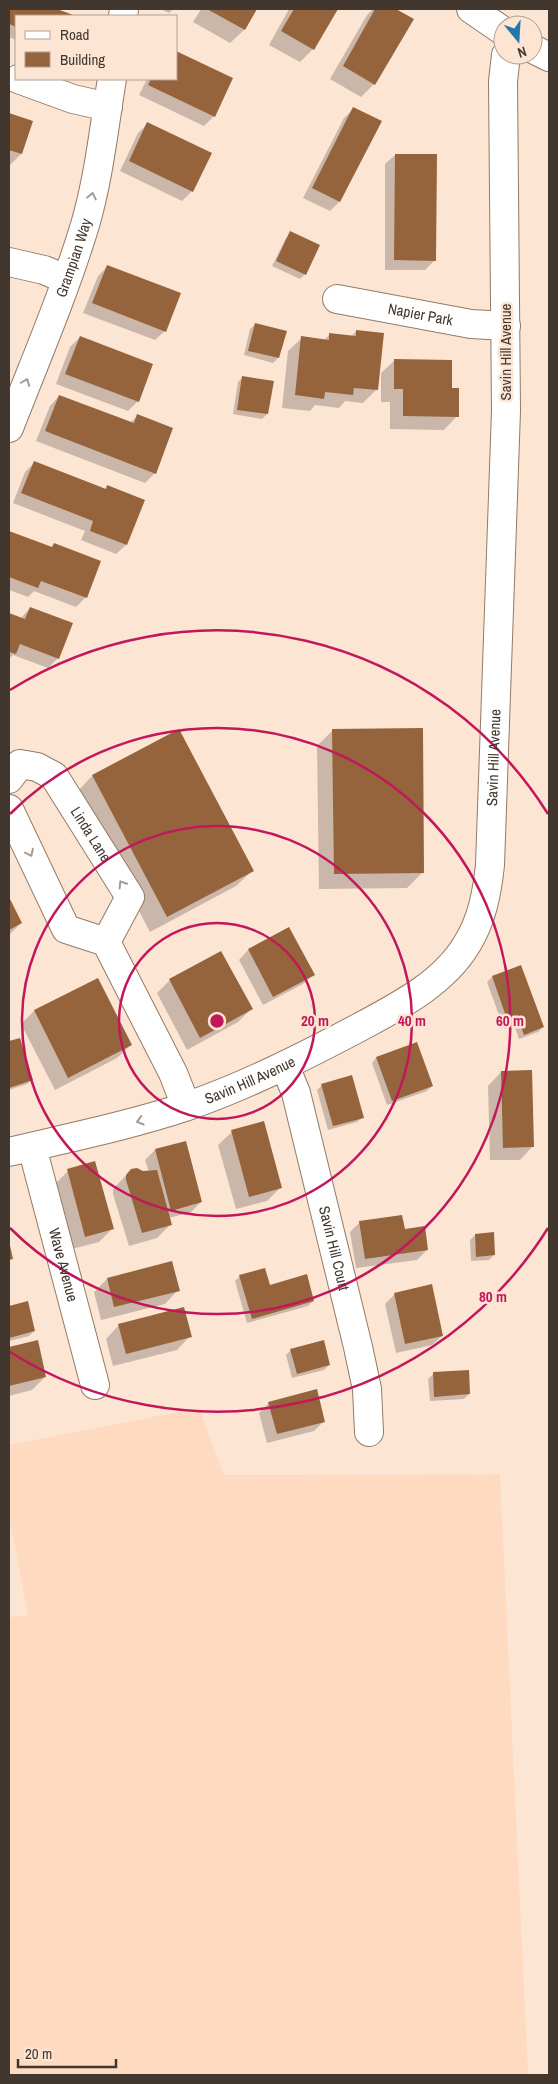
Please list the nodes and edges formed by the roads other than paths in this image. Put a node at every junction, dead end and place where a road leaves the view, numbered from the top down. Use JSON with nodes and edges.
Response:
{"nodes":[{"id":1,"x":471,"y":9,"type":"edge"},
{"id":2,"x":493,"y":24,"type":"edge"},
{"id":3,"x":504,"y":65,"type":"edge"},
{"id":4,"x":22,"y":80,"type":"edge"},
{"id":5,"x":112,"y":80,"type":"edge"},
{"id":6,"x":108,"y":107,"type":"junction"},
{"id":7,"x":9,"y":262,"type":"edge"},
{"id":8,"x":66,"y":279,"type":"junction"},
{"id":9,"x":337,"y":299,"type":"dead end"},
{"id":10,"x":506,"y":326,"type":"junction"},
{"id":11,"x":9,"y":428,"type":"edge"},
{"id":12,"x":9,"y":779,"type":"edge"},
{"id":13,"x":9,"y":809,"type":"edge"},
{"id":14,"x":106,"y":942,"type":"junction"},
{"id":15,"x":285,"y":1066,"type":"junction"},
{"id":16,"x":186,"y":1106,"type":"junction"},
{"id":17,"x":21,"y":1149,"type":"edge"},
{"id":18,"x":95,"y":1385,"type":"dead end"},
{"id":19,"x":369,"y":1432,"type":"dead end"}],
"edges":[{"from":1,"to":2,"type":"street"},
{"from":3,"to":10,"type":"street","name":"Savin Hill Avenue"},
{"from":4,"to":6,"type":"street"},
{"from":5,"to":6,"type":"street","name":"Grampian Way"},
{"from":8,"to":6,"type":"street","name":"Grampian Way","one_way":true},
{"from":7,"to":8,"type":"street"},
{"from":11,"to":8,"type":"street","name":"Grampian Way","one_way":true},
{"from":9,"to":10,"type":"street","name":"Napier Park"},
{"from":10,"to":15,"type":"street","name":"Savin Hill Avenue"},
{"from":14,"to":12,"type":"street","name":"Linda Lane","one_way":true},
{"from":13,"to":14,"type":"street","one_way":true},
{"from":14,"to":16,"type":"street"},
{"from":15,"to":16,"type":"street","name":"Savin Hill Avenue"},
{"from":15,"to":19,"type":"street","name":"Savin Hill Court"},
{"from":16,"to":17,"type":"street","name":"Savin Hill Avenue","one_way":true},
{"from":17,"to":18,"type":"street","name":"Wave Avenue"}]}
